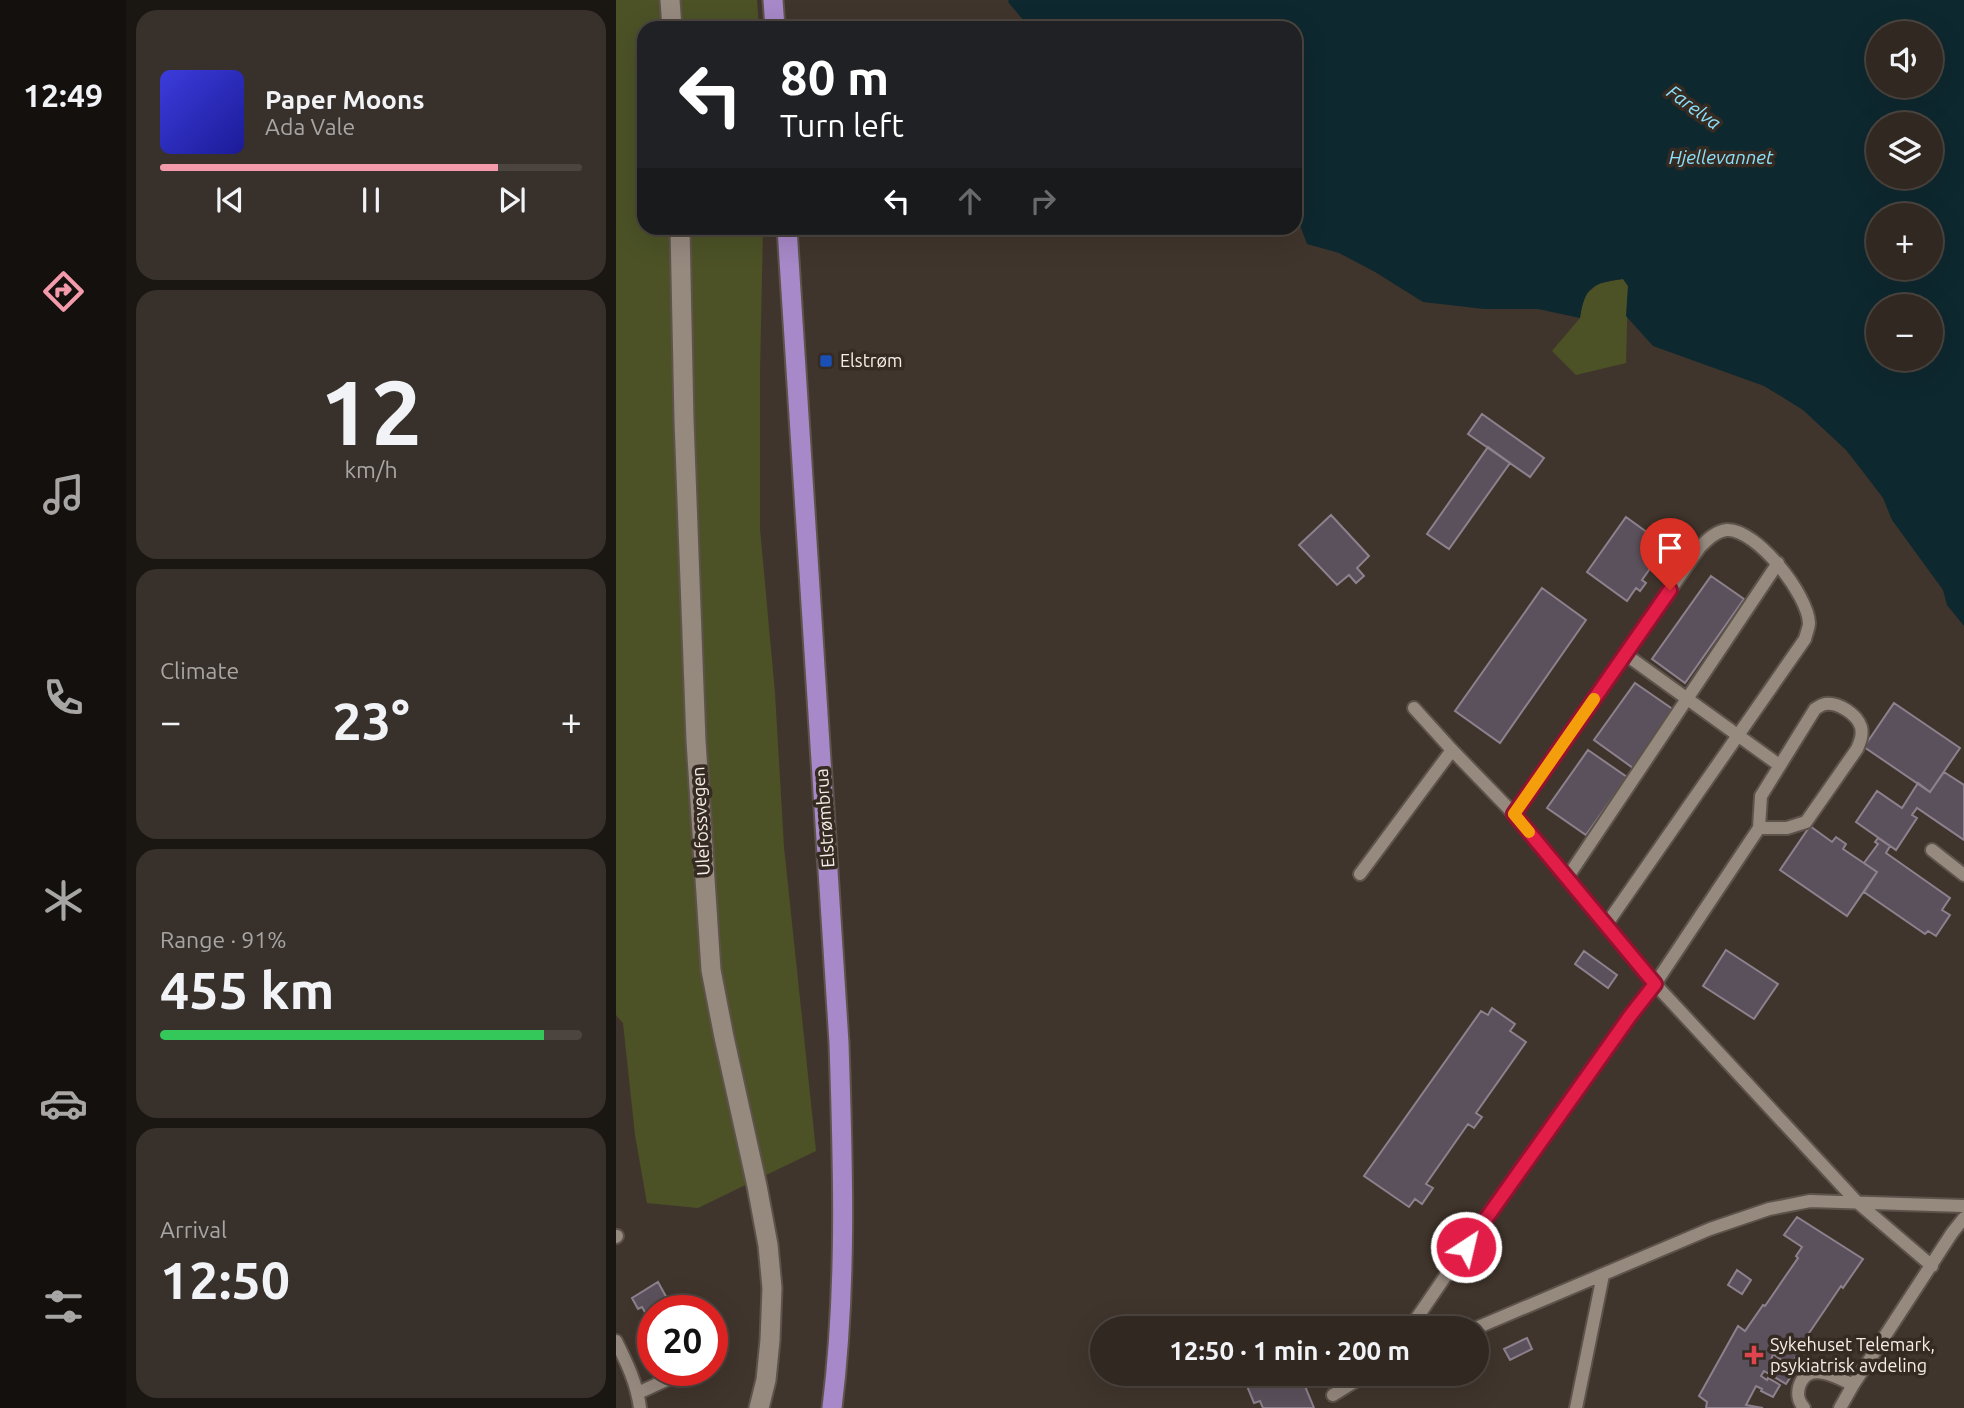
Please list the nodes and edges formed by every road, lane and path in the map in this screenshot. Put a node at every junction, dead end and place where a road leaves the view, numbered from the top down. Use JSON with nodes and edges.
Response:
{"nodes":[{"id":1,"x":670,"y":0,"type":"edge"},
{"id":2,"x":773,"y":0,"type":"edge"},
{"id":3,"x":672,"y":21,"type":"edge"},
{"id":4,"x":774,"y":21,"type":"edge"},
{"id":5,"x":680,"y":235,"type":"edge"},
{"id":6,"x":787,"y":235,"type":"edge"},
{"id":7,"x":1779,"y":564,"type":"junction"},
{"id":8,"x":1625,"y":654,"type":"junction"},
{"id":9,"x":1687,"y":699,"type":"junction"},
{"id":10,"x":1414,"y":708,"type":"dead end"},
{"id":11,"x":1738,"y":735,"type":"junction"},
{"id":12,"x":1452,"y":750,"type":"junction"},
{"id":13,"x":1779,"y":765,"type":"junction"},
{"id":14,"x":1514,"y":814,"type":"junction"},
{"id":15,"x":1759,"y":828,"type":"junction"},
{"id":16,"x":1932,"y":850,"type":"dead end"},
{"id":17,"x":1360,"y":874,"type":"dead end"},
{"id":18,"x":1964,"y":875,"type":"edge"},
{"id":19,"x":1567,"y":878,"type":"junction"},
{"id":20,"x":1606,"y":925,"type":"junction"},
{"id":21,"x":1655,"y":984,"type":"junction"},
{"id":22,"x":1857,"y":1202,"type":"junction"},
{"id":23,"x":1964,"y":1206,"type":"edge"},
{"id":24,"x":1964,"y":1218,"type":"edge"},
{"id":25,"x":1931,"y":1266,"type":"junction"},
{"id":26,"x":1603,"y":1275,"type":"junction"},
{"id":27,"x":1418,"y":1316,"type":"edge"},
{"id":28,"x":1489,"y":1323,"type":"edge"},
{"id":29,"x":616,"y":1342,"type":"edge"},
{"id":30,"x":1853,"y":1385,"type":"junction"},
{"id":31,"x":654,"y":1386,"type":"edge"},
{"id":32,"x":1348,"y":1386,"type":"edge"},
{"id":33,"x":638,"y":1394,"type":"junction"},
{"id":34,"x":1333,"y":1395,"type":"dead end"},
{"id":35,"x":640,"y":1408,"type":"edge"},
{"id":36,"x":759,"y":1408,"type":"edge"},
{"id":37,"x":832,"y":1408,"type":"edge"},
{"id":38,"x":1576,"y":1408,"type":"edge"},
{"id":39,"x":1804,"y":1408,"type":"edge"},
{"id":40,"x":1840,"y":1408,"type":"edge"}],
"edges":[{"from":1,"to":3,"type":"street"},
{"from":2,"to":4,"type":"main road"},
{"from":5,"to":36,"type":"street","name":"Ulefossvegen"},
{"from":6,"to":37,"type":"main road","name":"Elstrømbrua"},
{"from":7,"to":8,"type":"lane"},
{"from":7,"to":9,"type":"lane"},
{"from":7,"to":11,"type":"lane"},
{"from":8,"to":9,"type":"lane"},
{"from":8,"to":14,"type":"lane"},
{"from":9,"to":11,"type":"lane"},
{"from":9,"to":19,"type":"lane"},
{"from":10,"to":12,"type":"lane"},
{"from":11,"to":13,"type":"lane"},
{"from":11,"to":20,"type":"lane"},
{"from":12,"to":14,"type":"lane"},
{"from":12,"to":17,"type":"lane"},
{"from":13,"to":15,"type":"lane"},
{"from":13,"to":15,"type":"lane"},
{"from":14,"to":19,"type":"lane"},
{"from":15,"to":21,"type":"lane"},
{"from":16,"to":18,"type":"lane"},
{"from":19,"to":20,"type":"lane"},
{"from":20,"to":21,"type":"lane"},
{"from":21,"to":22,"type":"lane"},
{"from":21,"to":27,"type":"lane"},
{"from":22,"to":23,"type":"lane"},
{"from":22,"to":25,"type":"lane"},
{"from":22,"to":26,"type":"lane"},
{"from":24,"to":25,"type":"lane"},
{"from":25,"to":30,"type":"lane"},
{"from":26,"to":28,"type":"lane"},
{"from":26,"to":38,"type":"lane"},
{"from":29,"to":33,"type":"lane"},
{"from":30,"to":39,"type":"lane"},
{"from":30,"to":40,"type":"lane"},
{"from":31,"to":33,"type":"lane"},
{"from":32,"to":34,"type":"lane"},
{"from":33,"to":35,"type":"lane"}]}
